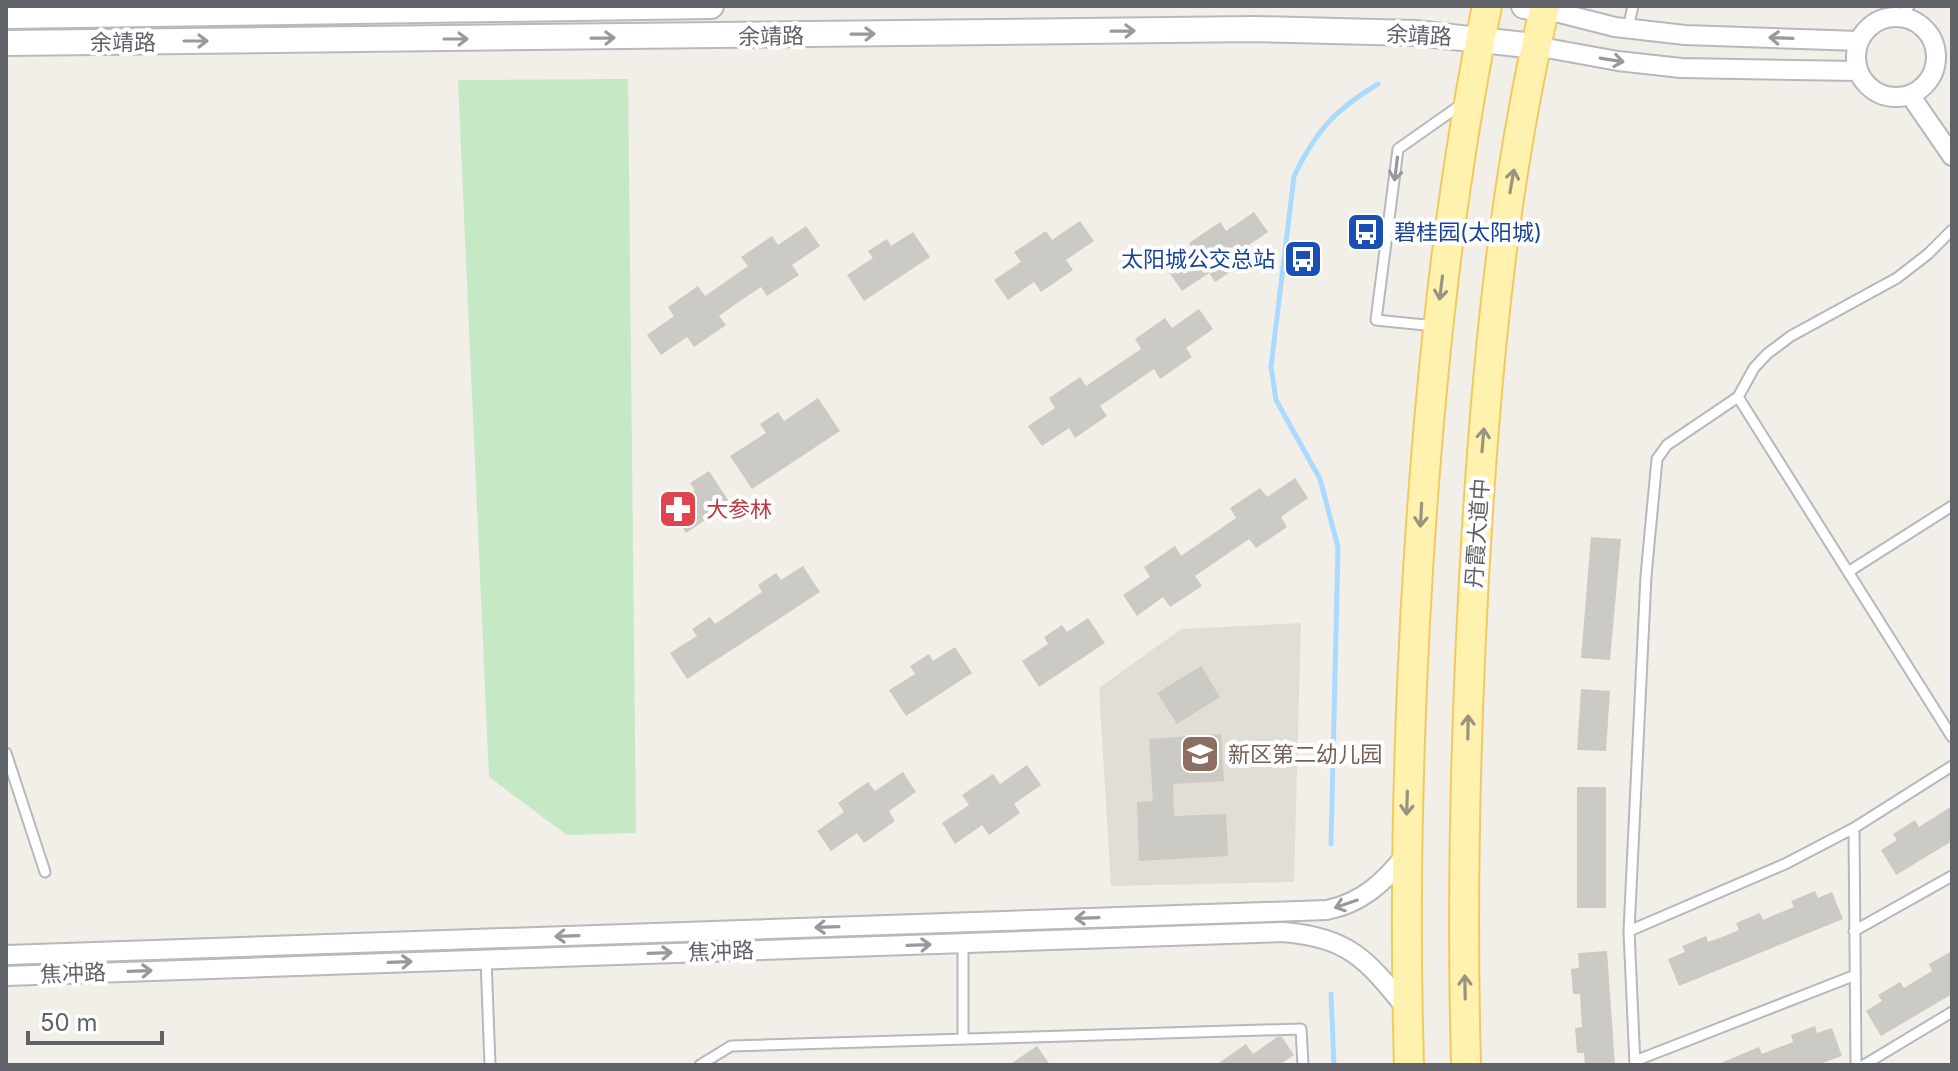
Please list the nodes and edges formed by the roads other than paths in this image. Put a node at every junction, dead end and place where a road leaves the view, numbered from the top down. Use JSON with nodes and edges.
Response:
{"nodes":[{"id":1,"x":711,"y":6,"type":"edge"},
{"id":2,"x":1487,"y":6,"type":"edge"},
{"id":3,"x":1633,"y":6,"type":"edge"},
{"id":4,"x":526,"y":7,"type":"edge"},
{"id":5,"x":569,"y":7,"type":"edge"},
{"id":6,"x":1538,"y":7,"type":"edge"},
{"id":7,"x":122,"y":10,"type":"edge"},
{"id":8,"x":1906,"y":12,"type":"edge"},
{"id":9,"x":6,"y":16,"type":"edge"},
{"id":10,"x":1628,"y":28,"type":"junction"},
{"id":11,"x":525,"y":38,"type":"junction"},
{"id":12,"x":1480,"y":39,"type":"junction"},
{"id":13,"x":1859,"y":41,"type":"junction"},
{"id":14,"x":6,"y":43,"type":"edge"},
{"id":15,"x":1535,"y":46,"type":"junction"},
{"id":16,"x":1944,"y":52,"type":"edge"},
{"id":17,"x":1858,"y":71,"type":"junction"},
{"id":18,"x":1952,"y":72,"type":"edge"},
{"id":19,"x":1932,"y":74,"type":"junction"},
{"id":20,"x":1910,"y":95,"type":"junction"},
{"id":21,"x":1468,"y":100,"type":"junction"},
{"id":22,"x":1952,"y":156,"type":"edge"},
{"id":23,"x":1952,"y":230,"type":"edge"},
{"id":24,"x":1436,"y":326,"type":"junction"},
{"id":25,"x":1738,"y":397,"type":"junction"},
{"id":26,"x":1952,"y":506,"type":"edge"},
{"id":27,"x":1848,"y":572,"type":"junction"},
{"id":28,"x":1952,"y":737,"type":"edge"},
{"id":29,"x":6,"y":753,"type":"edge"},
{"id":30,"x":1952,"y":766,"type":"edge"},
{"id":31,"x":1854,"y":828,"type":"junction"},
{"id":32,"x":1405,"y":856,"type":"junction"},
{"id":33,"x":45,"y":872,"type":"dead end"},
{"id":34,"x":1952,"y":876,"type":"edge"},
{"id":35,"x":1629,"y":931,"type":"junction"},
{"id":36,"x":1854,"y":931,"type":"junction"},
{"id":37,"x":963,"y":943,"type":"junction"},
{"id":38,"x":6,"y":955,"type":"edge"},
{"id":39,"x":486,"y":959,"type":"junction"},
{"id":40,"x":6,"y":976,"type":"edge"},
{"id":41,"x":1853,"y":976,"type":"junction"},
{"id":42,"x":1407,"y":1009,"type":"junction"},
{"id":43,"x":1952,"y":1012,"type":"edge"},
{"id":44,"x":963,"y":1039,"type":"junction"},
{"id":45,"x":1635,"y":1063,"type":"edge"},
{"id":46,"x":490,"y":1065,"type":"edge"},
{"id":47,"x":700,"y":1065,"type":"edge"},
{"id":48,"x":1303,"y":1065,"type":"edge"},
{"id":49,"x":1409,"y":1065,"type":"edge"},
{"id":50,"x":1466,"y":1065,"type":"edge"},
{"id":51,"x":1856,"y":1065,"type":"edge"},
{"id":52,"x":1864,"y":1065,"type":"edge"}],
"edges":[{"from":1,"to":5,"type":"main road","name":"余靖路"},
{"from":2,"to":12,"type":"main road"},
{"from":3,"to":10,"type":"lane"},
{"from":4,"to":5,"type":"main road","name":"余靖路"},
{"from":4,"to":7,"type":"main road","name":"余靖路"},
{"from":4,"to":11,"type":"main road"},
{"from":6,"to":10,"type":"street"},
{"from":6,"to":15,"type":"main road","name":"丹霞大道中"},
{"from":7,"to":9,"type":"main road","name":"余靖路"},
{"from":8,"to":13,"type":"street"},
{"from":8,"to":16,"type":"street"},
{"from":13,"to":10,"type":"street","one_way":true},
{"from":11,"to":12,"type":"main road","name":"余靖路","one_way":true},
{"from":14,"to":11,"type":"main road","name":"余靖路","one_way":true},
{"from":12,"to":15,"type":"main road","name":"余靖路"},
{"from":12,"to":21,"type":"main road"},
{"from":13,"to":17,"type":"street"},
{"from":15,"to":17,"type":"street","one_way":true},
{"from":50,"to":15,"type":"main road","name":"丹霞大道中","one_way":true},
{"from":16,"to":19,"type":"street"},
{"from":17,"to":20,"type":"street"},
{"from":18,"to":19,"type":"street"},
{"from":19,"to":20,"type":"street"},
{"from":20,"to":22,"type":"street"},
{"from":21,"to":24,"type":"main road","one_way":true},
{"from":21,"to":24,"type":"lane","one_way":true},
{"from":23,"to":25,"type":"lane"},
{"from":24,"to":32,"type":"main road","one_way":true},
{"from":25,"to":27,"type":"lane"},
{"from":25,"to":35,"type":"lane"},
{"from":26,"to":27,"type":"lane"},
{"from":27,"to":28,"type":"lane"},
{"from":29,"to":33,"type":"lane"},
{"from":30,"to":31,"type":"lane"},
{"from":31,"to":35,"type":"lane"},
{"from":31,"to":36,"type":"lane"},
{"from":32,"to":38,"type":"street","name":"焦冲路","one_way":true},
{"from":32,"to":42,"type":"main road"},
{"from":34,"to":36,"type":"lane"},
{"from":35,"to":45,"type":"lane"},
{"from":36,"to":41,"type":"lane"},
{"from":39,"to":37,"type":"street","name":"焦冲路","one_way":true},
{"from":37,"to":42,"type":"street","name":"焦冲路"},
{"from":37,"to":44,"type":"lane"},
{"from":40,"to":39,"type":"street","name":"焦冲路","one_way":true},
{"from":39,"to":46,"type":"lane"},
{"from":41,"to":45,"type":"lane"},
{"from":41,"to":51,"type":"lane"},
{"from":42,"to":49,"type":"main road"},
{"from":43,"to":52,"type":"lane"},
{"from":44,"to":47,"type":"lane"},
{"from":44,"to":48,"type":"lane"}]}
